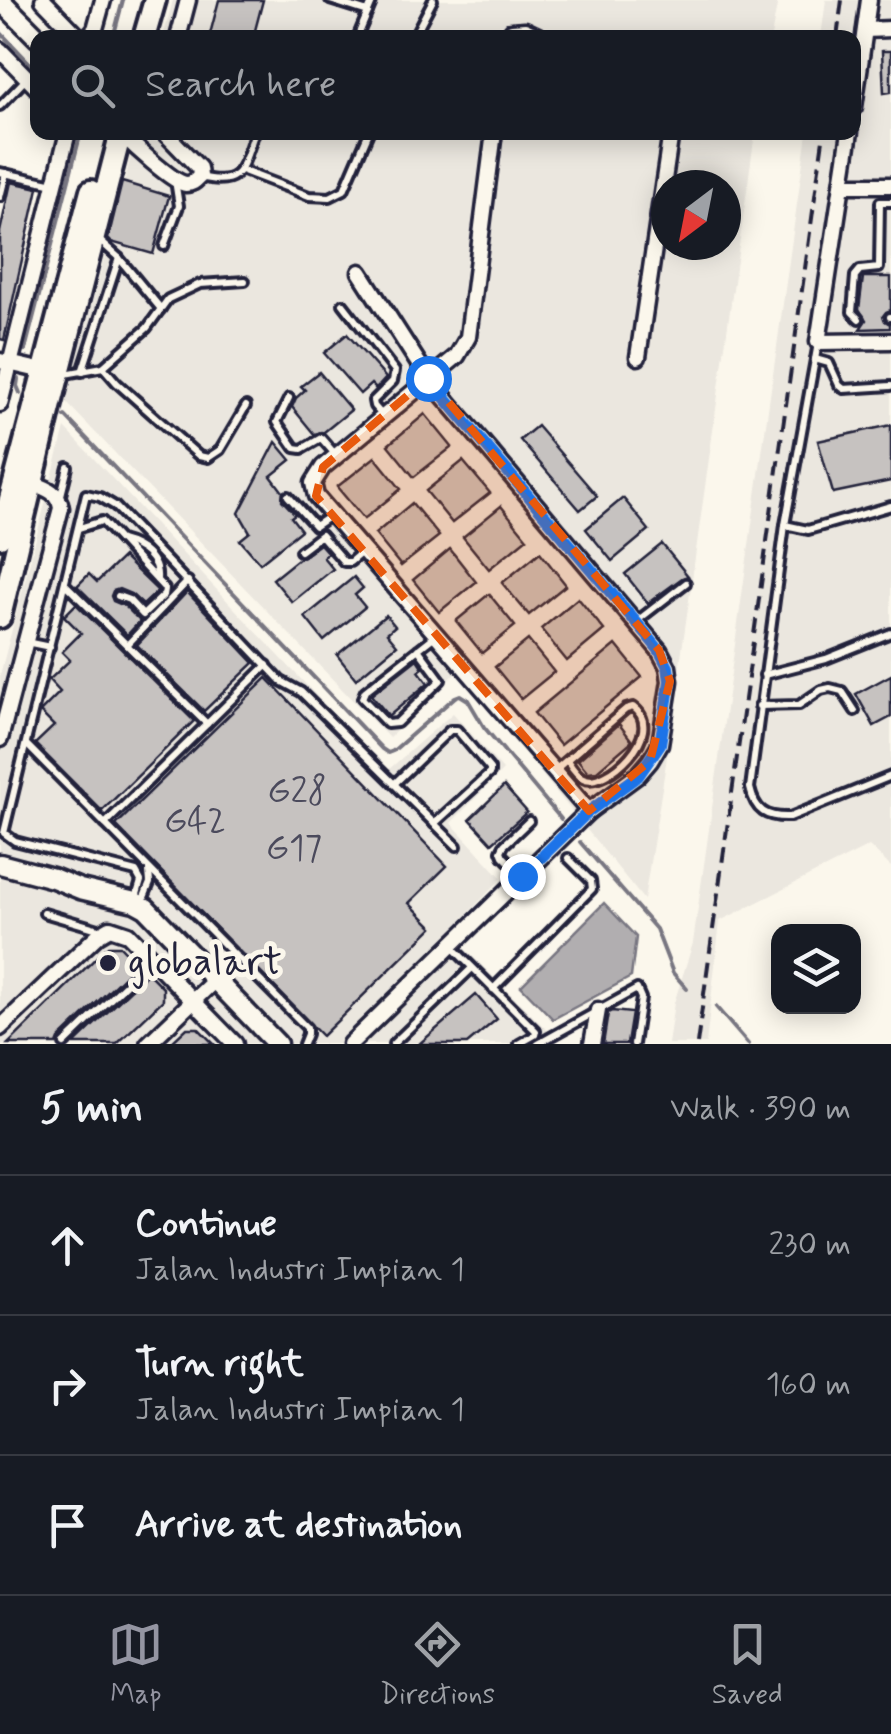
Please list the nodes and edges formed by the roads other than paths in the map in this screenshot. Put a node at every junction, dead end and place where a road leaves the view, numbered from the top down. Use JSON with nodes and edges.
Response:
{"nodes":[{"id":1,"x":0,"y":0,"type":"edge"},
{"id":2,"x":103,"y":0,"type":"edge"},
{"id":3,"x":142,"y":0,"type":"edge"},
{"id":4,"x":154,"y":0,"type":"edge"},
{"id":5,"x":188,"y":0,"type":"edge"},
{"id":6,"x":330,"y":0,"type":"edge"},
{"id":7,"x":373,"y":0,"type":"edge"},
{"id":8,"x":432,"y":0,"type":"edge"},
{"id":9,"x":869,"y":0,"type":"edge"},
{"id":10,"x":49,"y":3,"type":"edge"},
{"id":11,"x":368,"y":12,"type":"junction"},
{"id":12,"x":891,"y":29,"type":"edge"},
{"id":13,"x":30,"y":30,"type":"edge"},
{"id":14,"x":73,"y":30,"type":"edge"},
{"id":15,"x":94,"y":30,"type":"edge"},
{"id":16,"x":134,"y":30,"type":"edge"},
{"id":17,"x":146,"y":30,"type":"edge"},
{"id":18,"x":180,"y":30,"type":"edge"},
{"id":19,"x":360,"y":30,"type":"edge"},
{"id":20,"x":418,"y":30,"type":"edge"},
{"id":21,"x":865,"y":30,"type":"junction"},
{"id":22,"x":0,"y":50,"type":"edge"},
{"id":23,"x":861,"y":58,"type":"edge"},
{"id":24,"x":30,"y":81,"type":"edge"},
{"id":25,"x":30,"y":84,"type":"edge"},
{"id":26,"x":0,"y":106,"type":"edge"},
{"id":27,"x":66,"y":140,"type":"edge"},
{"id":28,"x":116,"y":140,"type":"edge"},
{"id":29,"x":116,"y":140,"type":"edge"},
{"id":30,"x":123,"y":140,"type":"edge"},
{"id":31,"x":172,"y":140,"type":"edge"},
{"id":32,"x":252,"y":140,"type":"edge"},
{"id":33,"x":366,"y":140,"type":"edge"},
{"id":34,"x":493,"y":140,"type":"edge"},
{"id":35,"x":669,"y":140,"type":"edge"},
{"id":36,"x":849,"y":140,"type":"edge"},
{"id":37,"x":241,"y":170,"type":"junction"},
{"id":38,"x":3,"y":173,"type":"edge"},
{"id":39,"x":200,"y":176,"type":"junction"},
{"id":40,"x":175,"y":180,"type":"junction"},
{"id":41,"x":55,"y":184,"type":"junction"},
{"id":42,"x":885,"y":185,"type":"edge"},
{"id":43,"x":842,"y":186,"type":"junction"},
{"id":44,"x":0,"y":197,"type":"edge"},
{"id":45,"x":880,"y":202,"type":"junction"},
{"id":46,"x":891,"y":202,"type":"edge"},
{"id":47,"x":94,"y":236,"type":"junction"},
{"id":48,"x":164,"y":246,"type":"dead end"},
{"id":49,"x":118,"y":258,"type":"junction"},
{"id":50,"x":360,"y":272,"type":"dead end"},
{"id":51,"x":245,"y":281,"type":"dead end"},
{"id":52,"x":344,"y":304,"type":"dead end"},
{"id":53,"x":161,"y":309,"type":"junction"},
{"id":54,"x":860,"y":318,"type":"dead end"},
{"id":55,"x":883,"y":337,"type":"edge"},
{"id":56,"x":818,"y":342,"type":"junction"},
{"id":57,"x":638,"y":358,"type":"dead end"},
{"id":58,"x":815,"y":359,"type":"junction"},
{"id":59,"x":5,"y":362,"type":"edge"},
{"id":60,"x":103,"y":367,"type":"junction"},
{"id":61,"x":50,"y":373,"type":"junction"},
{"id":62,"x":81,"y":373,"type":"junction"},
{"id":63,"x":428,"y":378,"type":"junction"},
{"id":64,"x":891,"y":386,"type":"edge"},
{"id":65,"x":289,"y":398,"type":"dead end"},
{"id":66,"x":0,"y":404,"type":"edge"},
{"id":67,"x":246,"y":406,"type":"dead end"},
{"id":68,"x":383,"y":416,"type":"junction"},
{"id":69,"x":336,"y":456,"type":"junction"},
{"id":70,"x":68,"y":467,"type":"dead end"},
{"id":71,"x":32,"y":483,"type":"junction"},
{"id":72,"x":288,"y":496,"type":"dead end"},
{"id":73,"x":60,"y":500,"type":"junction"},
{"id":74,"x":891,"y":506,"type":"edge"},
{"id":75,"x":332,"y":514,"type":"junction"},
{"id":76,"x":785,"y":526,"type":"junction"},
{"id":77,"x":78,"y":529,"type":"junction"},
{"id":78,"x":0,"y":538,"type":"edge"},
{"id":79,"x":300,"y":551,"type":"dead end"},
{"id":80,"x":364,"y":551,"type":"junction"},
{"id":81,"x":188,"y":581,"type":"junction"},
{"id":82,"x":686,"y":583,"type":"dead end"},
{"id":83,"x":64,"y":584,"type":"junction"},
{"id":84,"x":118,"y":596,"type":"dead end"},
{"id":85,"x":0,"y":616,"type":"edge"},
{"id":86,"x":636,"y":622,"type":"junction"},
{"id":87,"x":891,"y":633,"type":"edge"},
{"id":88,"x":436,"y":634,"type":"junction"},
{"id":89,"x":24,"y":642,"type":"junction"},
{"id":90,"x":126,"y":645,"type":"junction"},
{"id":91,"x":50,"y":648,"type":"junction"},
{"id":92,"x":418,"y":649,"type":"junction"},
{"id":93,"x":267,"y":665,"type":"junction"},
{"id":94,"x":764,"y":675,"type":"junction"},
{"id":95,"x":759,"y":706,"type":"junction"},
{"id":96,"x":856,"y":711,"type":"dead end"},
{"id":97,"x":207,"y":724,"type":"junction"},
{"id":98,"x":0,"y":739,"type":"edge"},
{"id":99,"x":26,"y":744,"type":"junction"},
{"id":100,"x":566,"y":760,"type":"junction"},
{"id":101,"x":554,"y":771,"type":"junction"},
{"id":102,"x":891,"y":776,"type":"edge"},
{"id":103,"x":394,"y":784,"type":"junction"},
{"id":104,"x":588,"y":812,"type":"junction"},
{"id":105,"x":529,"y":822,"type":"dead end"},
{"id":106,"x":105,"y":824,"type":"junction"},
{"id":107,"x":434,"y":824,"type":"junction"},
{"id":108,"x":456,"y":846,"type":"dead end"},
{"id":109,"x":568,"y":858,"type":"dead end"},
{"id":110,"x":0,"y":864,"type":"edge"},
{"id":111,"x":149,"y":870,"type":"junction"},
{"id":112,"x":0,"y":876,"type":"edge"},
{"id":113,"x":522,"y":876,"type":"junction"},
{"id":114,"x":80,"y":889,"type":"junction"},
{"id":115,"x":138,"y":904,"type":"junction"},
{"id":116,"x":44,"y":912,"type":"dead end"},
{"id":117,"x":104,"y":930,"type":"junction"},
{"id":118,"x":451,"y":946,"type":"junction"},
{"id":119,"x":152,"y":959,"type":"junction"},
{"id":120,"x":472,"y":968,"type":"junction"},
{"id":121,"x":216,"y":979,"type":"junction"},
{"id":122,"x":493,"y":989,"type":"junction"},
{"id":123,"x":193,"y":1001,"type":"junction"},
{"id":124,"x":598,"y":1010,"type":"junction"},
{"id":125,"x":0,"y":1028,"type":"edge"},
{"id":126,"x":232,"y":1043,"type":"edge"},
{"id":127,"x":354,"y":1043,"type":"edge"},
{"id":128,"x":64,"y":1044,"type":"edge"},
{"id":129,"x":148,"y":1044,"type":"edge"},
{"id":130,"x":277,"y":1044,"type":"edge"},
{"id":131,"x":302,"y":1044,"type":"edge"},
{"id":132,"x":392,"y":1044,"type":"edge"},
{"id":133,"x":519,"y":1044,"type":"edge"},
{"id":134,"x":538,"y":1044,"type":"edge"},
{"id":135,"x":592,"y":1044,"type":"edge"},
{"id":136,"x":634,"y":1044,"type":"edge"}],
"edges":[{"from":1,"to":13,"type":"street"},
{"from":2,"to":15,"type":"street"},
{"from":3,"to":16,"type":"main road"},
{"from":4,"to":17,"type":"main road"},
{"from":5,"to":18,"type":"street"},
{"from":6,"to":11,"type":"lane"},
{"from":7,"to":11,"type":"lane"},
{"from":8,"to":20,"type":"lane"},
{"from":9,"to":21,"type":"street"},
{"from":10,"to":14,"type":"street"},
{"from":11,"to":19,"type":"lane"},
{"from":12,"to":21,"type":"street"},
{"from":21,"to":23,"type":"street"},
{"from":22,"to":24,"type":"street"},
{"from":25,"to":26,"type":"lane"},
{"from":27,"to":41,"type":"street"},
{"from":28,"to":47,"type":"main road"},
{"from":29,"to":61,"type":"main road"},
{"from":30,"to":40,"type":"street"},
{"from":31,"to":39,"type":"street"},
{"from":32,"to":37,"type":"lane"},
{"from":33,"to":37,"type":"lane"},
{"from":34,"to":63,"type":"street"},
{"from":35,"to":57,"type":"street"},
{"from":36,"to":43,"type":"street"},
{"from":37,"to":39,"type":"lane"},
{"from":38,"to":41,"type":"lane"},
{"from":38,"to":44,"type":"lane"},
{"from":39,"to":40,"type":"street"},
{"from":40,"to":48,"type":"lane"},
{"from":41,"to":59,"type":"street"},
{"from":42,"to":43,"type":"street"},
{"from":42,"to":45,"type":"lane"},
{"from":43,"to":56,"type":"street"},
{"from":45,"to":46,"type":"lane"},
{"from":45,"to":54,"type":"lane"},
{"from":47,"to":49,"type":"lane"},
{"from":47,"to":61,"type":"main road"},
{"from":49,"to":53,"type":"lane"},
{"from":49,"to":62,"type":"lane"},
{"from":50,"to":63,"type":"street"},
{"from":51,"to":53,"type":"lane"},
{"from":52,"to":68,"type":"lane"},
{"from":53,"to":60,"type":"lane"},
{"from":55,"to":56,"type":"street"},
{"from":56,"to":58,"type":"lane"},
{"from":58,"to":64,"type":"lane"},
{"from":58,"to":76,"type":"lane"},
{"from":59,"to":61,"type":"street"},
{"from":59,"to":66,"type":"street"},
{"from":60,"to":62,"type":"lane"},
{"from":60,"to":67,"type":"lane"},
{"from":61,"to":62,"type":"lane"},
{"from":61,"to":71,"type":"main road"},
{"from":61,"to":78,"type":"main road"},
{"from":63,"to":68,"type":"street"},
{"from":63,"to":86,"type":"street"},
{"from":65,"to":69,"type":"lane"},
{"from":68,"to":69,"type":"street"},
{"from":69,"to":75,"type":"street"},
{"from":70,"to":73,"type":"lane"},
{"from":71,"to":73,"type":"street"},
{"from":71,"to":85,"type":"main road"},
{"from":72,"to":75,"type":"lane"},
{"from":73,"to":89,"type":"street"},
{"from":74,"to":76,"type":"lane"},
{"from":75,"to":80,"type":"street"},
{"from":76,"to":94,"type":"lane"},
{"from":77,"to":81,"type":"lane"},
{"from":77,"to":83,"type":"lane"},
{"from":77,"to":84,"type":"lane"},
{"from":79,"to":80,"type":"lane"},
{"from":80,"to":88,"type":"street"},
{"from":81,"to":90,"type":"lane"},
{"from":81,"to":93,"type":"lane"},
{"from":82,"to":86,"type":"lane"},
{"from":83,"to":90,"type":"lane"},
{"from":83,"to":91,"type":"lane"},
{"from":86,"to":104,"type":"street"},
{"from":87,"to":94,"type":"lane"},
{"from":88,"to":92,"type":"lane"},
{"from":88,"to":101,"type":"street"},
{"from":89,"to":91,"type":"lane"},
{"from":89,"to":98,"type":"street"},
{"from":90,"to":97,"type":"lane"},
{"from":91,"to":99,"type":"lane"},
{"from":92,"to":92,"type":"lane"},
{"from":93,"to":97,"type":"lane"},
{"from":93,"to":103,"type":"lane"},
{"from":94,"to":95,"type":"lane"},
{"from":95,"to":96,"type":"lane"},
{"from":95,"to":102,"type":"lane"},
{"from":97,"to":106,"type":"lane"},
{"from":99,"to":106,"type":"lane"},
{"from":99,"to":115,"type":"lane"},
{"from":100,"to":100,"type":"lane"},
{"from":100,"to":101,"type":"lane"},
{"from":101,"to":104,"type":"street"},
{"from":103,"to":107,"type":"lane"},
{"from":103,"to":107,"type":"lane"},
{"from":104,"to":113,"type":"street"},
{"from":105,"to":113,"type":"lane"},
{"from":106,"to":111,"type":"lane"},
{"from":107,"to":108,"type":"lane"},
{"from":109,"to":122,"type":"lane"},
{"from":110,"to":114,"type":"street"},
{"from":111,"to":115,"type":"lane"},
{"from":111,"to":131,"type":"lane"},
{"from":112,"to":114,"type":"street"},
{"from":113,"to":118,"type":"street"},
{"from":114,"to":115,"type":"street"},
{"from":115,"to":121,"type":"street"},
{"from":116,"to":117,"type":"lane"},
{"from":117,"to":119,"type":"street"},
{"from":117,"to":125,"type":"street"},
{"from":118,"to":120,"type":"lane"},
{"from":118,"to":127,"type":"street"},
{"from":119,"to":123,"type":"street"},
{"from":119,"to":128,"type":"lane"},
{"from":120,"to":122,"type":"lane"},
{"from":120,"to":132,"type":"lane"},
{"from":121,"to":123,"type":"street"},
{"from":121,"to":130,"type":"street"},
{"from":122,"to":133,"type":"lane"},
{"from":123,"to":126,"type":"street"},
{"from":123,"to":129,"type":"street"},
{"from":124,"to":134,"type":"lane"},
{"from":124,"to":135,"type":"street"},
{"from":124,"to":136,"type":"lane"}]}
